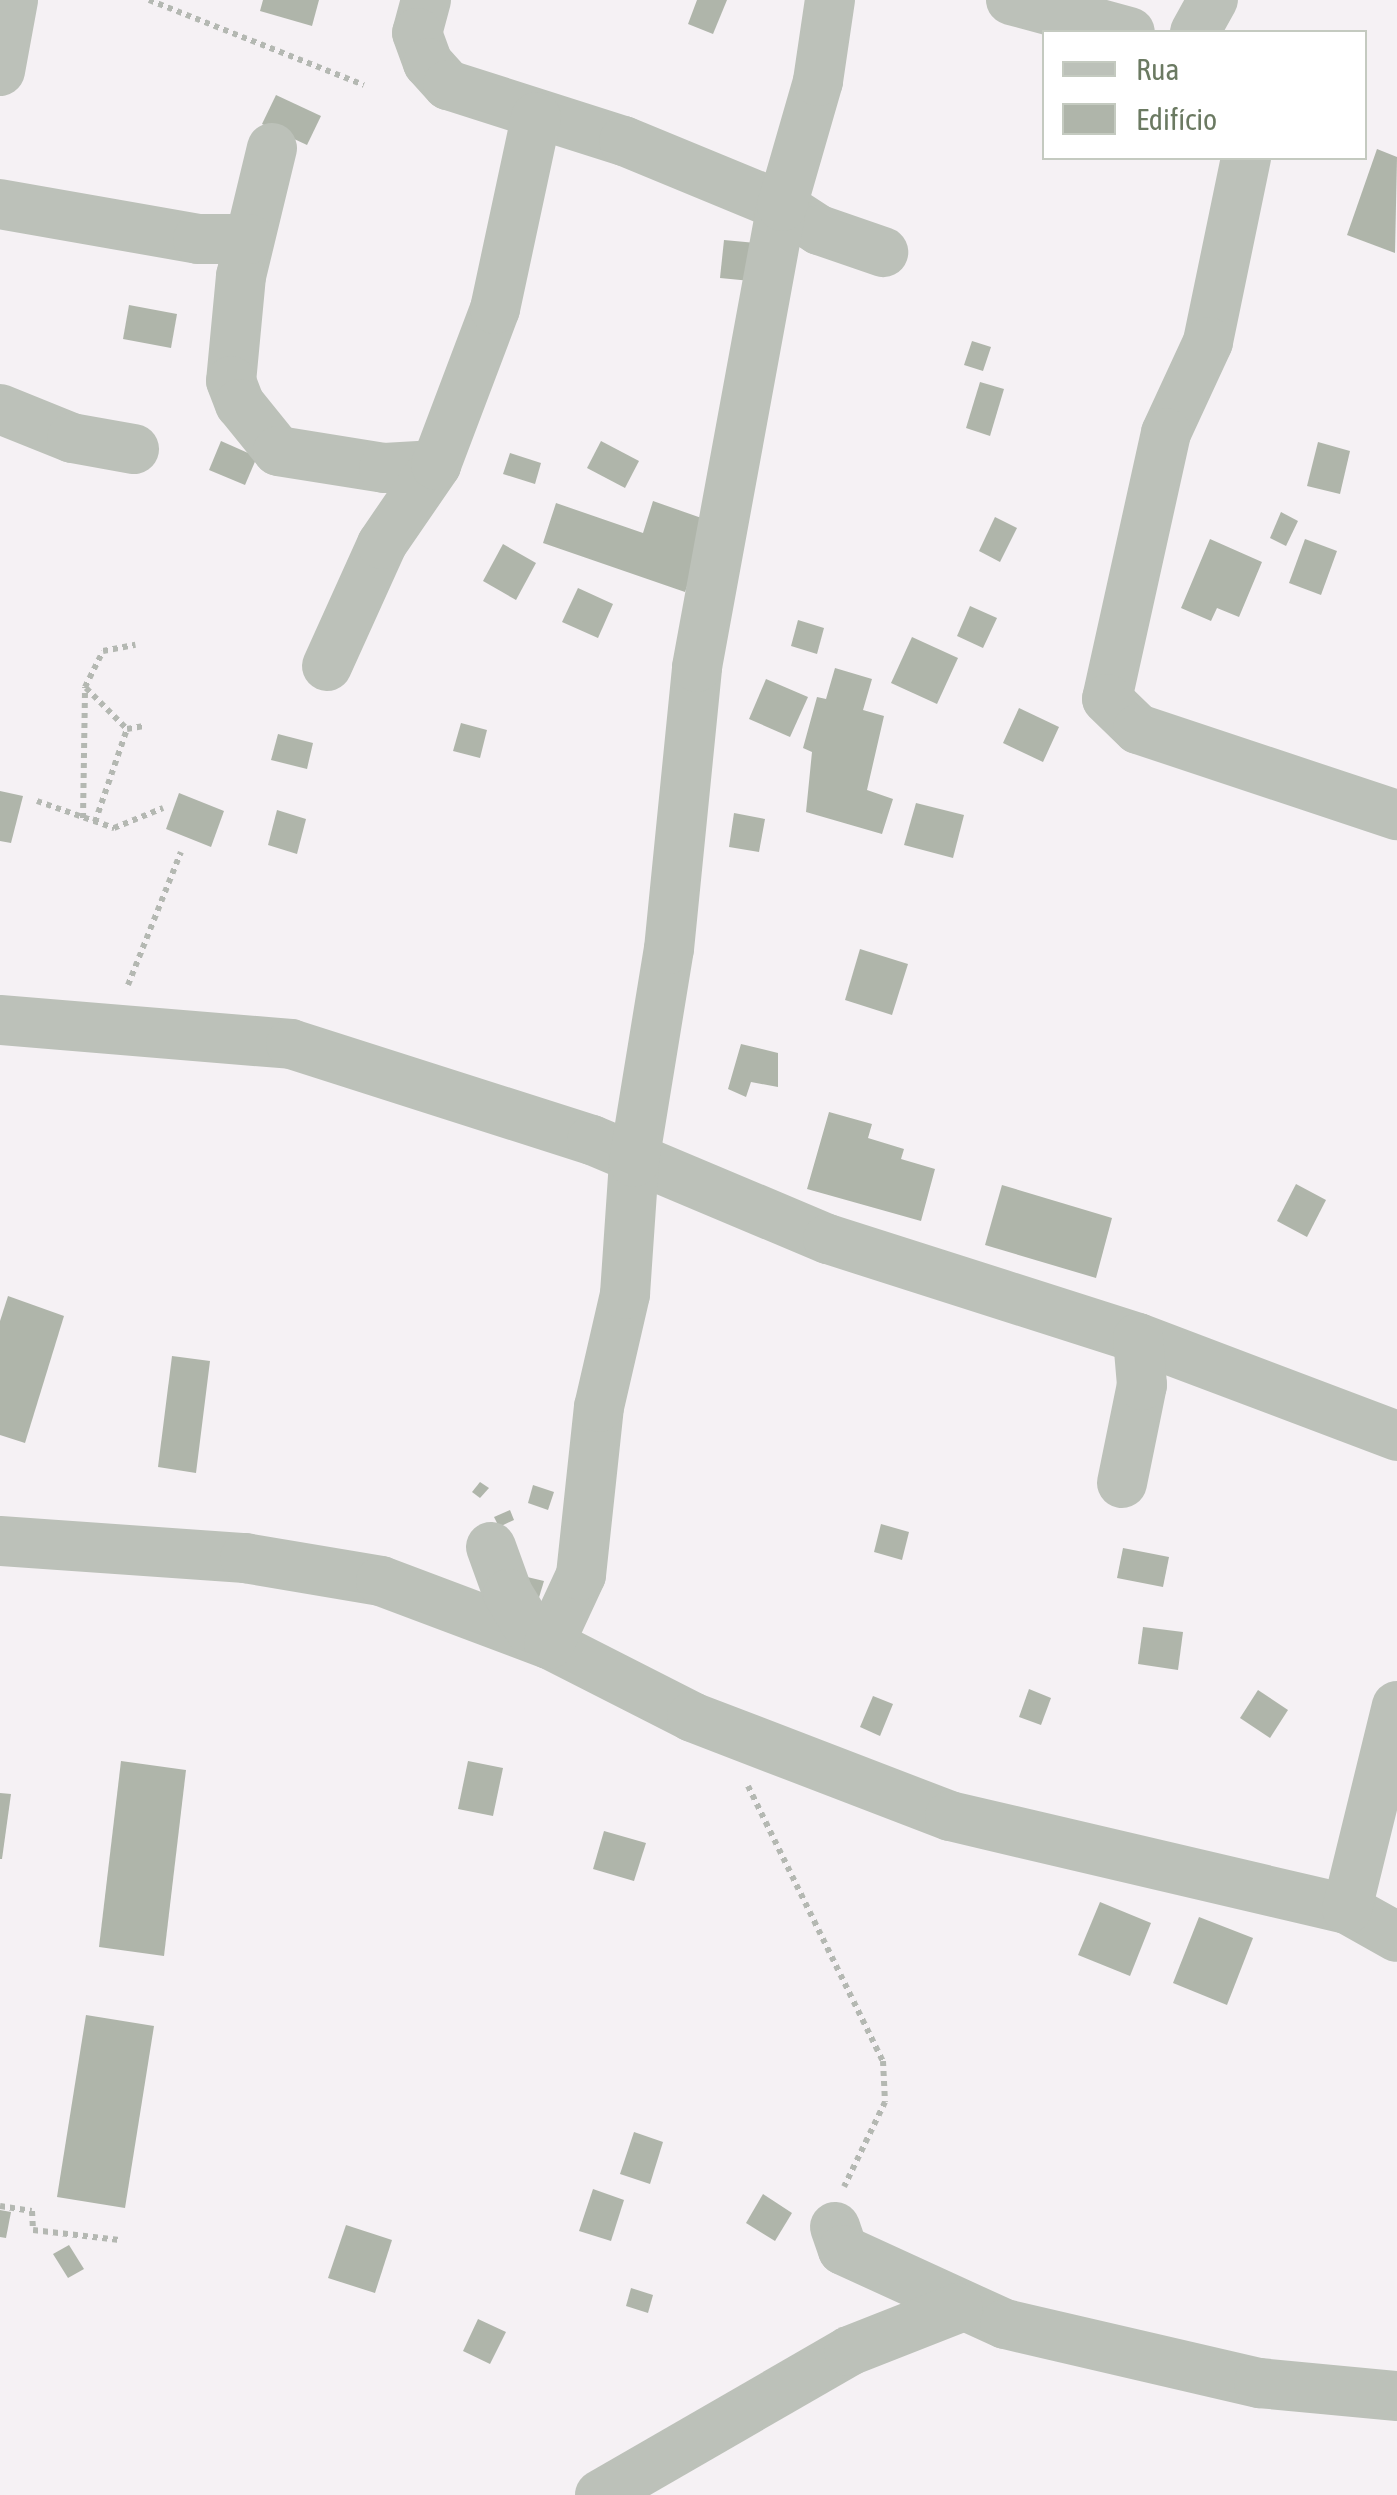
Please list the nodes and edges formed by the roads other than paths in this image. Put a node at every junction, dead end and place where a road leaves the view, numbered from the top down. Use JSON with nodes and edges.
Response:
{"nodes":[{"id":1,"x":13,"y":0,"type":"edge"},
{"id":2,"x":426,"y":0,"type":"edge"},
{"id":3,"x":1011,"y":0,"type":"edge"},
{"id":4,"x":1213,"y":0,"type":"edge"},
{"id":5,"x":832,"y":2,"type":"edge"},
{"id":6,"x":1123,"y":30,"type":"edge"},
{"id":7,"x":1196,"y":30,"type":"edge"},
{"id":8,"x":0,"y":71,"type":"edge"},
{"id":9,"x":536,"y":116,"type":"junction"},
{"id":10,"x":272,"y":148,"type":"dead end"},
{"id":11,"x":1246,"y":160,"type":"edge"},
{"id":12,"x":0,"y":204,"type":"edge"},
{"id":13,"x":782,"y":206,"type":"junction"},
{"id":14,"x":249,"y":238,"type":"junction"},
{"id":15,"x":883,"y":252,"type":"dead end"},
{"id":16,"x":0,"y":409,"type":"edge"},
{"id":17,"x":134,"y":448,"type":"dead end"},
{"id":18,"x":436,"y":465,"type":"junction"},
{"id":19,"x":327,"y":666,"type":"dead end"},
{"id":20,"x":1397,"y":815,"type":"edge"},
{"id":21,"x":0,"y":1020,"type":"edge"},
{"id":22,"x":613,"y":1151,"type":"junction"},
{"id":23,"x":1138,"y":1338,"type":"junction"},
{"id":24,"x":1397,"y":1436,"type":"edge"},
{"id":25,"x":1122,"y":1484,"type":"dead end"},
{"id":26,"x":559,"y":1513,"type":"dead end"},
{"id":27,"x":0,"y":1541,"type":"edge"},
{"id":28,"x":500,"y":1550,"type":"dead end"},
{"id":29,"x":542,"y":1640,"type":"junction"},
{"id":30,"x":1397,"y":1706,"type":"edge"},
{"id":31,"x":1348,"y":1908,"type":"junction"},
{"id":32,"x":1397,"y":1937,"type":"edge"},
{"id":33,"x":834,"y":2227,"type":"road end"},
{"id":34,"x":958,"y":2308,"type":"junction"},
{"id":35,"x":1397,"y":2396,"type":"edge"},
{"id":36,"x":600,"y":2495,"type":"edge"}],
"edges":[{"from":1,"to":8,"type":"street"},
{"from":2,"to":9,"type":"street"},
{"from":3,"to":6,"type":"street"},
{"from":4,"to":7,"type":"street"},
{"from":5,"to":13,"type":"street"},
{"from":9,"to":13,"type":"street"},
{"from":9,"to":18,"type":"street"},
{"from":10,"to":14,"type":"street"},
{"from":11,"to":20,"type":"street"},
{"from":12,"to":14,"type":"street"},
{"from":13,"to":15,"type":"street"},
{"from":13,"to":22,"type":"street"},
{"from":14,"to":18,"type":"street"},
{"from":16,"to":17,"type":"street"},
{"from":18,"to":19,"type":"street"},
{"from":21,"to":22,"type":"street"},
{"from":22,"to":23,"type":"street"},
{"from":22,"to":29,"type":"street"},
{"from":23,"to":24,"type":"street"},
{"from":23,"to":25,"type":"street"},
{"from":26,"to":29,"type":"street"},
{"from":27,"to":29,"type":"street"},
{"from":28,"to":29,"type":"street"},
{"from":29,"to":31,"type":"street"},
{"from":30,"to":31,"type":"street"},
{"from":31,"to":32,"type":"street"},
{"from":33,"to":34,"type":"street"},
{"from":34,"to":35,"type":"street"},
{"from":34,"to":36,"type":"street"}]}
